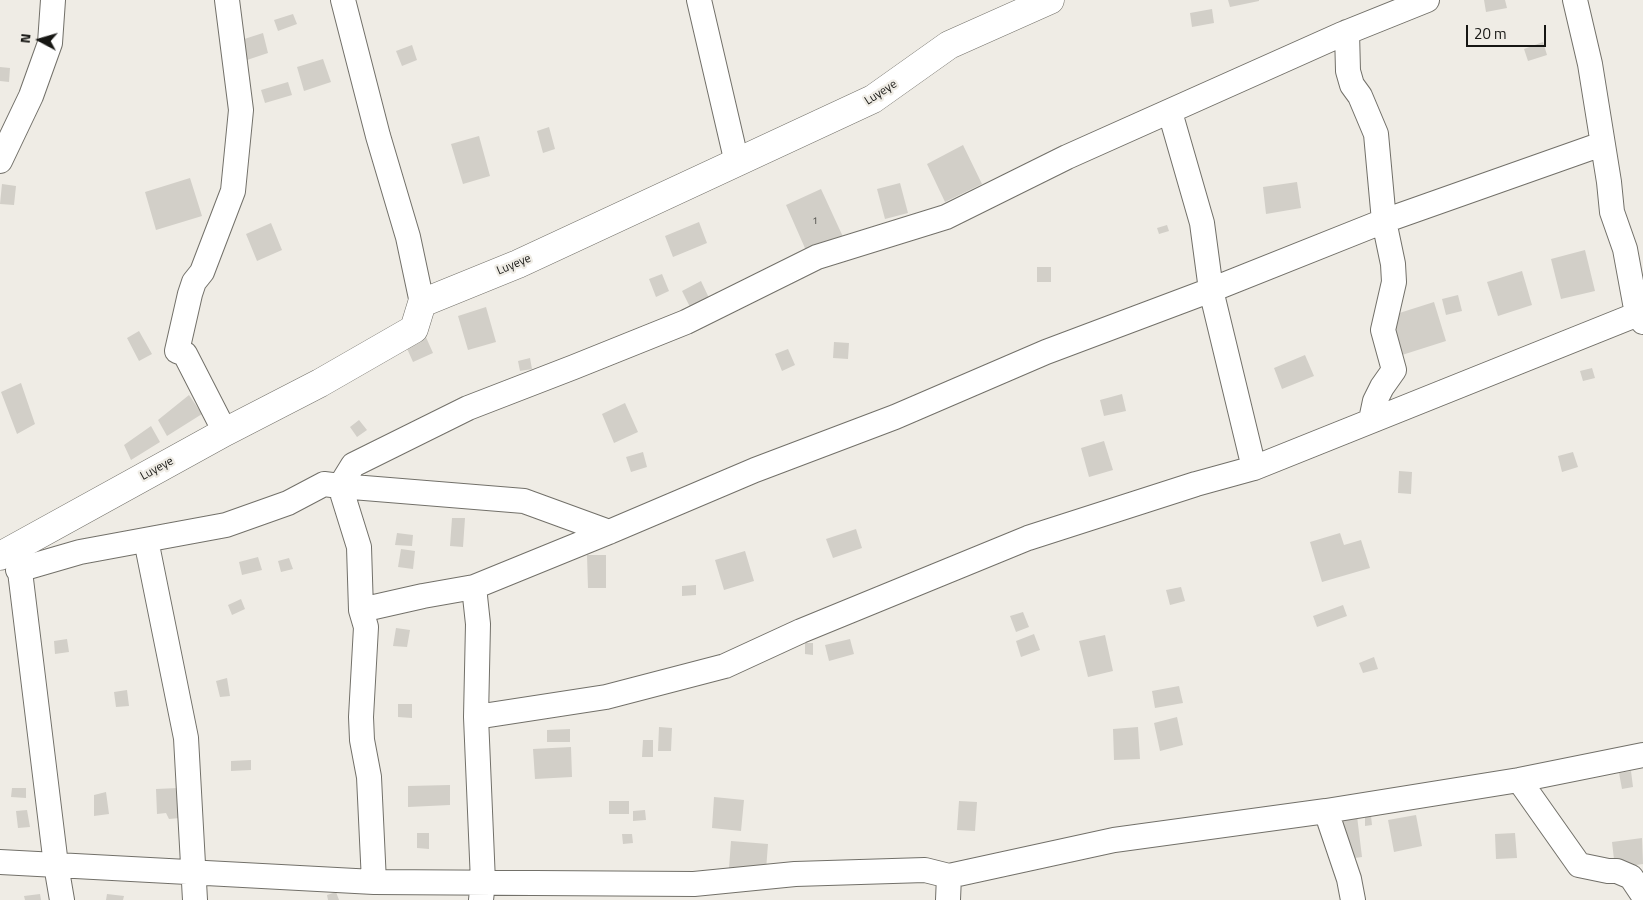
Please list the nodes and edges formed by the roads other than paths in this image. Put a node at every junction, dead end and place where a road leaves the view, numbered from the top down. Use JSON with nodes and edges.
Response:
{"nodes":[{"id":1,"x":53,"y":0,"type":"edge"},
{"id":2,"x":227,"y":0,"type":"edge"},
{"id":3,"x":343,"y":0,"type":"edge"},
{"id":4,"x":699,"y":0,"type":"edge"},
{"id":5,"x":1050,"y":0,"type":"edge"},
{"id":6,"x":1427,"y":0,"type":"edge"},
{"id":7,"x":1575,"y":0,"type":"edge"},
{"id":8,"x":1347,"y":32,"type":"junction"},
{"id":9,"x":1170,"y":112,"type":"junction"},
{"id":10,"x":1602,"y":144,"type":"junction"},
{"id":11,"x":0,"y":161,"type":"edge"},
{"id":12,"x":737,"y":163,"type":"junction"},
{"id":13,"x":1384,"y":222,"type":"junction"},
{"id":14,"x":1211,"y":290,"type":"junction"},
{"id":15,"x":422,"y":303,"type":"junction"},
{"id":16,"x":1641,"y":316,"type":"edge"},
{"id":17,"x":1371,"y":420,"type":"junction"},
{"id":18,"x":225,"y":432,"type":"junction"},
{"id":19,"x":1254,"y":468,"type":"junction"},
{"id":20,"x":340,"y":486,"type":"junction"},
{"id":21,"x":609,"y":532,"type":"junction"},
{"id":22,"x":146,"y":540,"type":"junction"},
{"id":23,"x":12,"y":558,"type":"edge"},
{"id":24,"x":474,"y":587,"type":"junction"},
{"id":25,"x":361,"y":610,"type":"junction"},
{"id":26,"x":476,"y":717,"type":"junction"},
{"id":27,"x":1643,"y":755,"type":"edge"},
{"id":28,"x":1518,"y":780,"type":"junction"},
{"id":29,"x":1326,"y":811,"type":"junction"},
{"id":30,"x":0,"y":862,"type":"edge"},
{"id":31,"x":56,"y":865,"type":"junction"},
{"id":32,"x":193,"y":872,"type":"junction"},
{"id":33,"x":949,"y":876,"type":"junction"},
{"id":34,"x":374,"y":882,"type":"junction"},
{"id":35,"x":482,"y":891,"type":"edge"},
{"id":36,"x":1643,"y":895,"type":"edge"},
{"id":37,"x":62,"y":900,"type":"edge"},
{"id":38,"x":195,"y":900,"type":"edge"},
{"id":39,"x":948,"y":900,"type":"edge"},
{"id":40,"x":1353,"y":900,"type":"edge"}],
"edges":[{"from":1,"to":11,"type":"street"},
{"from":2,"to":18,"type":"street"},
{"from":3,"to":15,"type":"street"},
{"from":4,"to":12,"type":"street"},
{"from":5,"to":12,"type":"street","name":"Luyeye"},
{"from":6,"to":8,"type":"street"},
{"from":7,"to":10,"type":"street"},
{"from":8,"to":9,"type":"street"},
{"from":8,"to":13,"type":"street"},
{"from":9,"to":14,"type":"street"},
{"from":9,"to":20,"type":"street"},
{"from":10,"to":13,"type":"street"},
{"from":10,"to":16,"type":"street"},
{"from":12,"to":15,"type":"street","name":"Luyeye"},
{"from":13,"to":14,"type":"street"},
{"from":13,"to":17,"type":"street"},
{"from":14,"to":19,"type":"street"},
{"from":14,"to":21,"type":"street"},
{"from":15,"to":18,"type":"street","name":"Luyeye"},
{"from":16,"to":17,"type":"street"},
{"from":17,"to":19,"type":"street"},
{"from":18,"to":23,"type":"street","name":"Luyeye"},
{"from":19,"to":26,"type":"street"},
{"from":20,"to":21,"type":"street"},
{"from":20,"to":22,"type":"street"},
{"from":20,"to":25,"type":"street"},
{"from":21,"to":24,"type":"street"},
{"from":22,"to":23,"type":"street"},
{"from":22,"to":32,"type":"street"},
{"from":23,"to":31,"type":"street"},
{"from":24,"to":25,"type":"street"},
{"from":24,"to":26,"type":"street"},
{"from":25,"to":34,"type":"street"},
{"from":26,"to":35,"type":"street"},
{"from":27,"to":28,"type":"street"},
{"from":28,"to":29,"type":"street"},
{"from":28,"to":36,"type":"street"},
{"from":29,"to":33,"type":"street"},
{"from":29,"to":40,"type":"street"},
{"from":30,"to":31,"type":"street"},
{"from":31,"to":32,"type":"street"},
{"from":31,"to":37,"type":"street"},
{"from":32,"to":34,"type":"street"},
{"from":32,"to":38,"type":"street"},
{"from":33,"to":35,"type":"street"},
{"from":33,"to":39,"type":"street"},
{"from":34,"to":35,"type":"street"}]}
